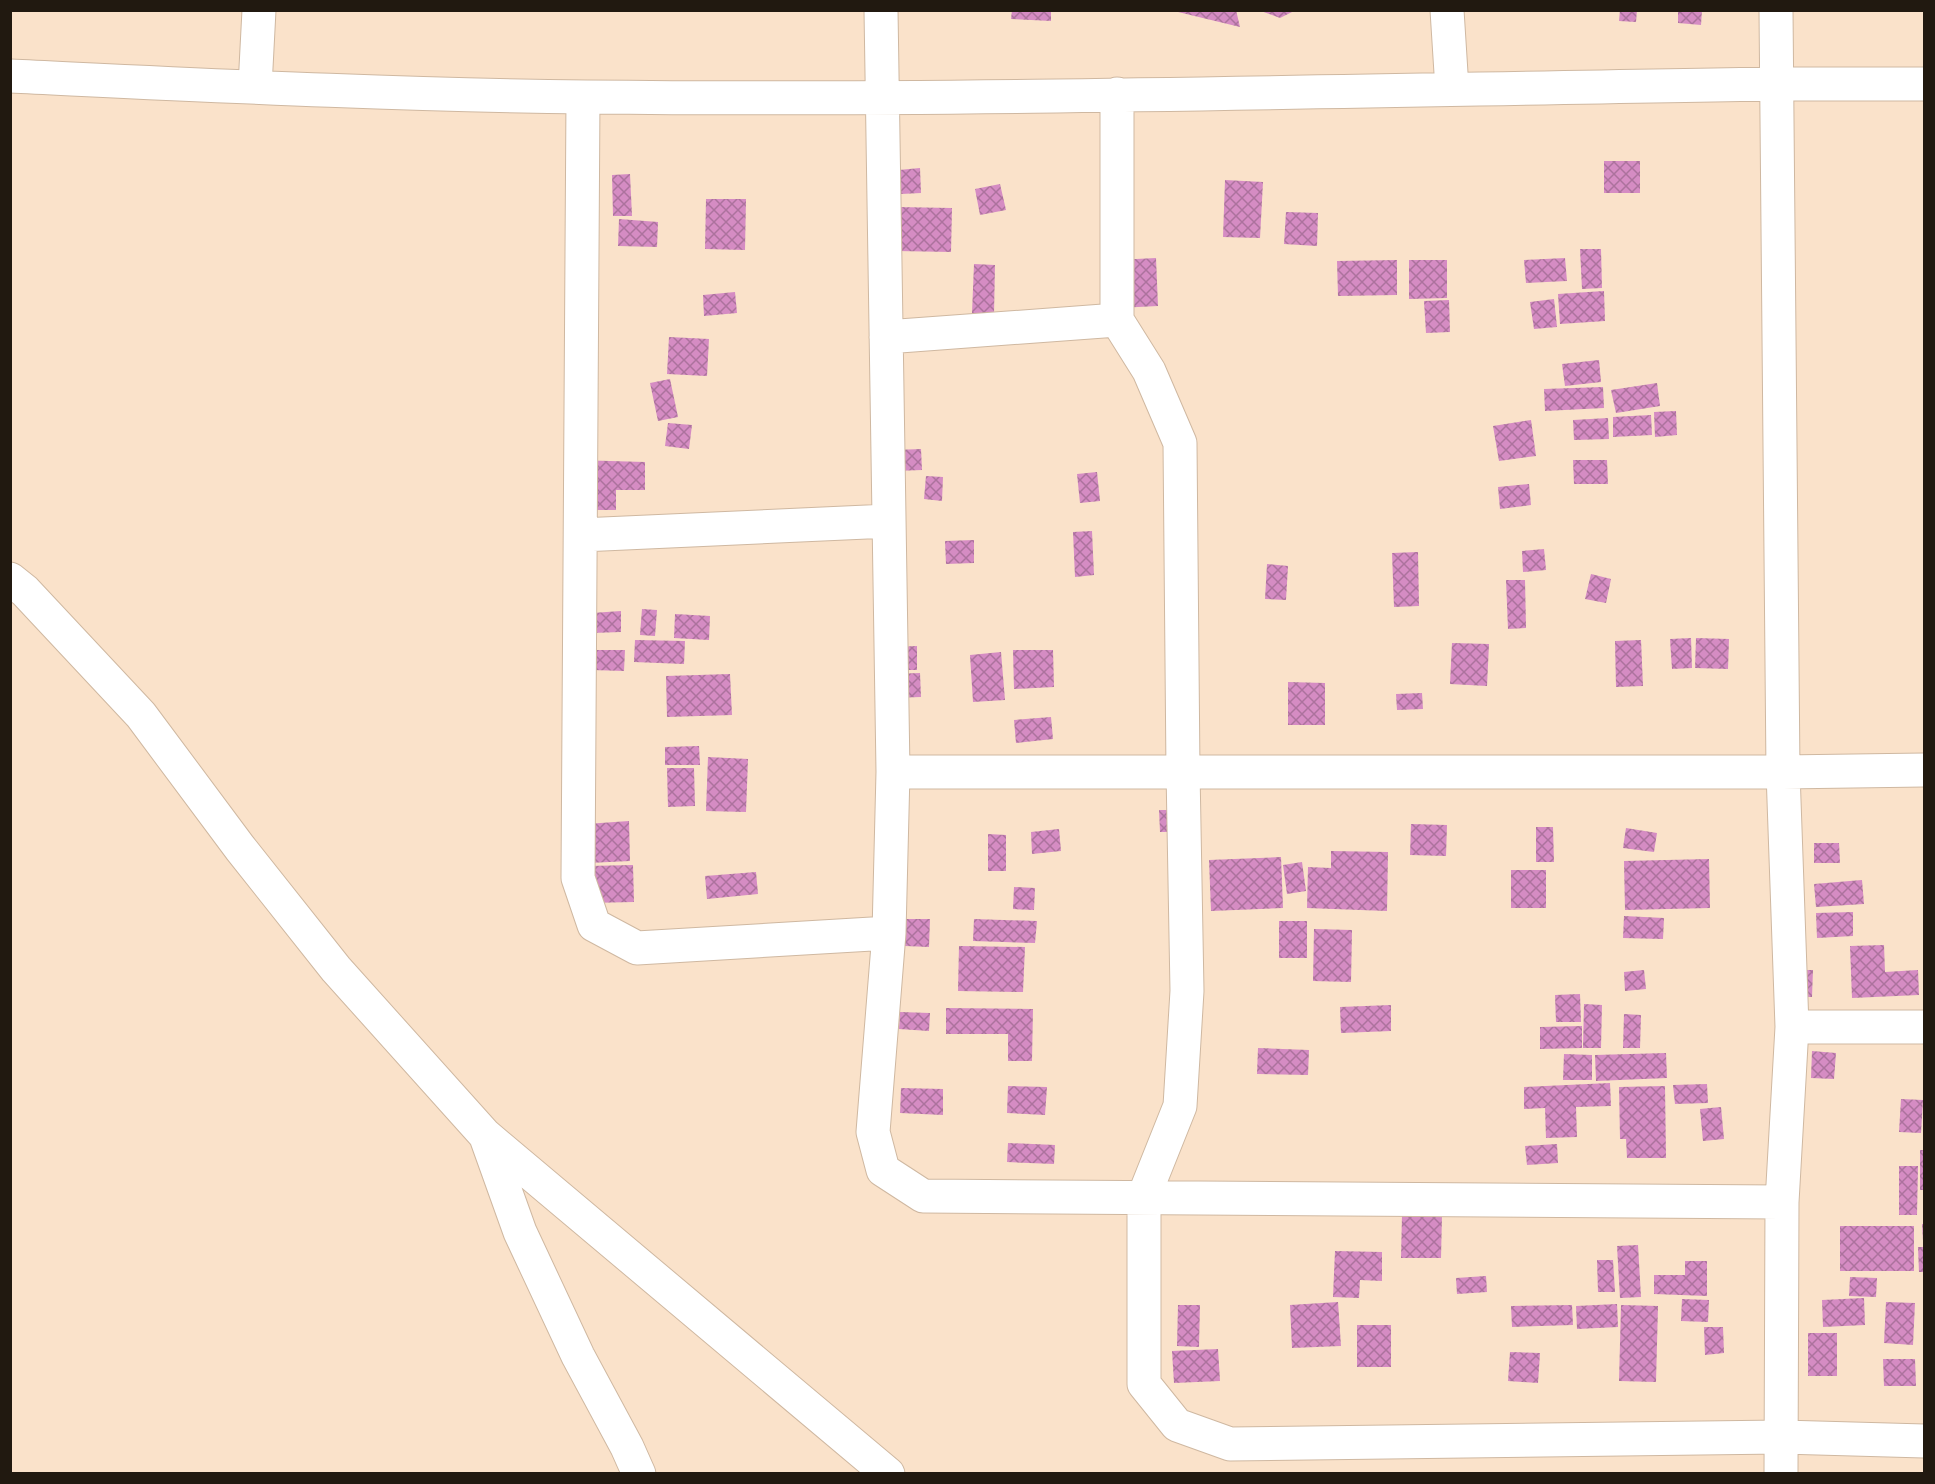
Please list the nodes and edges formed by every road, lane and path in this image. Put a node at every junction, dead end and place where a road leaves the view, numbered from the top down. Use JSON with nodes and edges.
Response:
{"nodes":[{"id":1,"x":259,"y":10,"type":"edge"},
{"id":2,"x":881,"y":10,"type":"edge"},
{"id":3,"x":1447,"y":10,"type":"edge"},
{"id":4,"x":1776,"y":10,"type":"edge"},
{"id":5,"x":10,"y":76,"type":"edge"},
{"id":6,"x":1776,"y":84,"type":"junction"},
{"id":7,"x":1924,"y":84,"type":"edge"},
{"id":8,"x":255,"y":87,"type":"junction"},
{"id":9,"x":1452,"y":88,"type":"junction"},
{"id":10,"x":1117,"y":94,"type":"junction"},
{"id":11,"x":583,"y":97,"type":"junction"},
{"id":12,"x":881,"y":98,"type":"junction"},
{"id":13,"x":1117,"y":320,"type":"junction"},
{"id":14,"x":886,"y":338,"type":"junction"},
{"id":15,"x":889,"y":521,"type":"junction"},
{"id":16,"x":581,"y":535,"type":"junction"},
{"id":17,"x":10,"y":579,"type":"edge"},
{"id":18,"x":1924,"y":770,"type":"edge"},
{"id":19,"x":1183,"y":771,"type":"junction"},
{"id":20,"x":893,"y":772,"type":"junction"},
{"id":21,"x":1783,"y":772,"type":"junction"},
{"id":22,"x":889,"y":933,"type":"junction"},
{"id":23,"x":1792,"y":1027,"type":"junction"},
{"id":24,"x":1924,"y":1027,"type":"edge"},
{"id":25,"x":485,"y":1136,"type":"junction"},
{"id":26,"x":1144,"y":1196,"type":"junction"},
{"id":27,"x":1782,"y":1202,"type":"junction"},
{"id":28,"x":1782,"y":1437,"type":"junction"},
{"id":29,"x":1924,"y":1442,"type":"edge"},
{"id":30,"x":639,"y":1473,"type":"edge"},
{"id":31,"x":888,"y":1473,"type":"edge"},
{"id":32,"x":1781,"y":1473,"type":"edge"}],
"edges":[{"from":1,"to":8,"type":"street"},
{"from":2,"to":12,"type":"street"},
{"from":3,"to":9,"type":"street"},
{"from":4,"to":6,"type":"street"},
{"from":5,"to":8,"type":"street"},
{"from":6,"to":7,"type":"street"},
{"from":6,"to":9,"type":"street"},
{"from":6,"to":21,"type":"street"},
{"from":8,"to":11,"type":"street"},
{"from":9,"to":10,"type":"street"},
{"from":10,"to":12,"type":"street"},
{"from":10,"to":13,"type":"street"},
{"from":11,"to":12,"type":"street"},
{"from":11,"to":16,"type":"street"},
{"from":12,"to":14,"type":"street"},
{"from":13,"to":14,"type":"street"},
{"from":13,"to":19,"type":"street"},
{"from":14,"to":15,"type":"street"},
{"from":15,"to":16,"type":"street"},
{"from":15,"to":20,"type":"street"},
{"from":16,"to":22,"type":"street"},
{"from":17,"to":25,"type":"street"},
{"from":18,"to":21,"type":"street"},
{"from":19,"to":20,"type":"street"},
{"from":19,"to":21,"type":"street"},
{"from":19,"to":26,"type":"street"},
{"from":20,"to":22,"type":"street"},
{"from":21,"to":23,"type":"street"},
{"from":22,"to":26,"type":"street"},
{"from":23,"to":24,"type":"street"},
{"from":23,"to":27,"type":"street"},
{"from":25,"to":30,"type":"street"},
{"from":25,"to":31,"type":"street"},
{"from":26,"to":27,"type":"street"},
{"from":26,"to":28,"type":"street"},
{"from":27,"to":28,"type":"street"},
{"from":28,"to":29,"type":"street"},
{"from":28,"to":32,"type":"street"}]}
